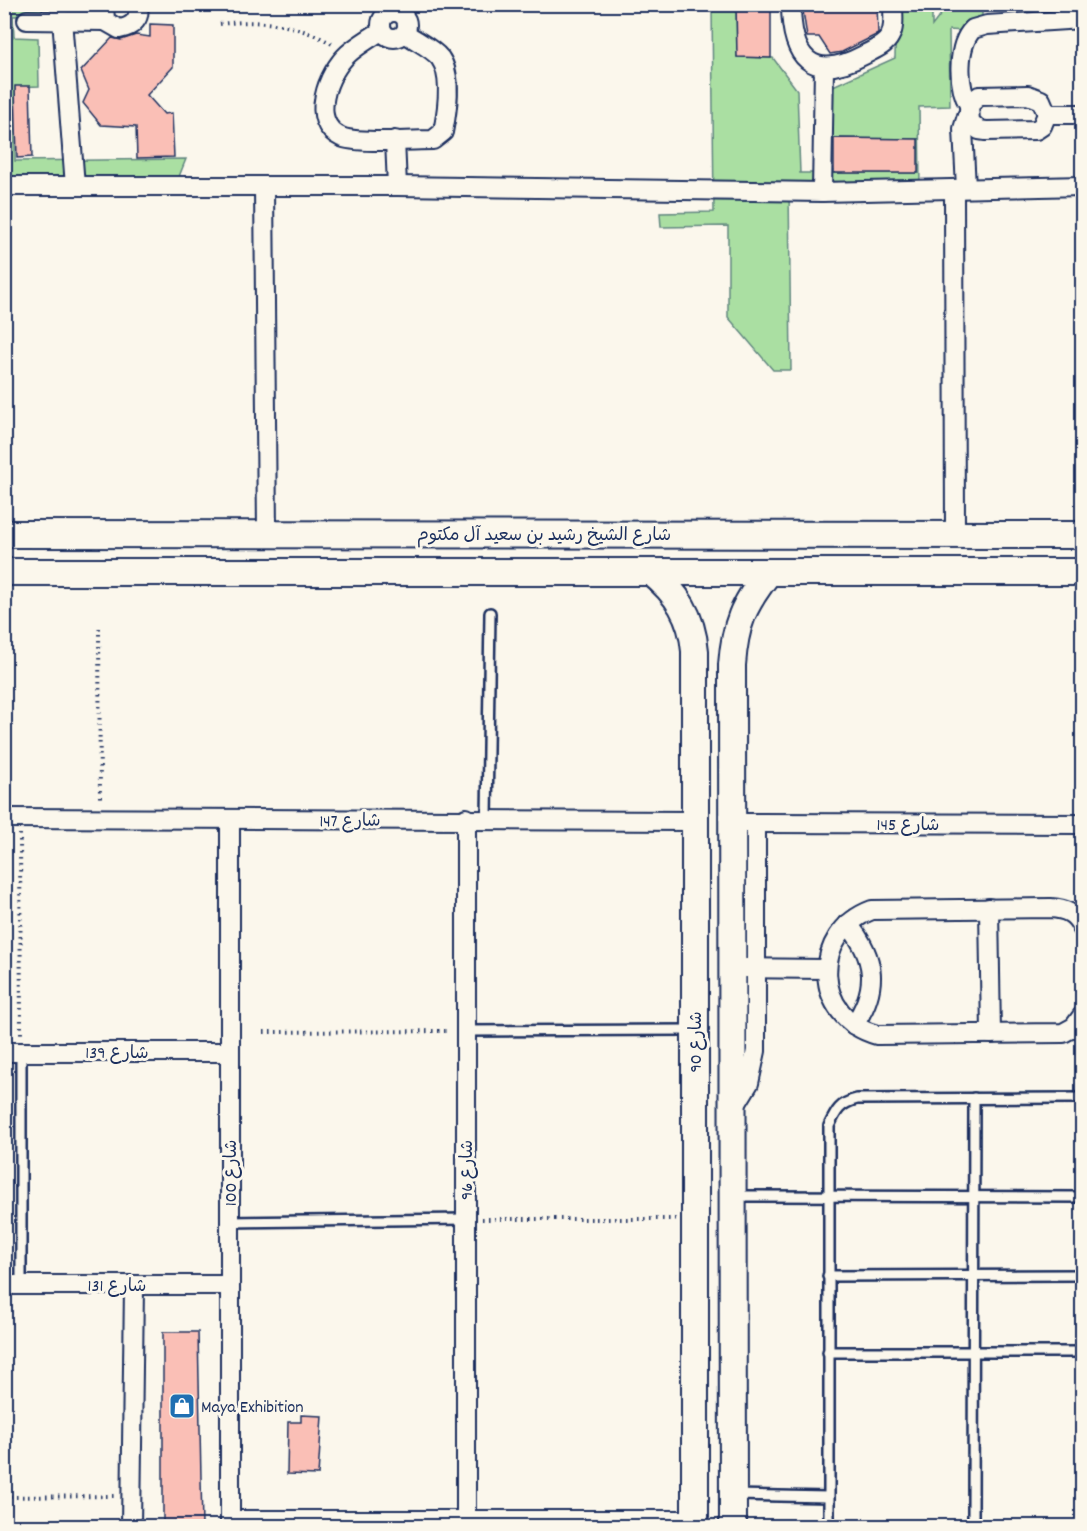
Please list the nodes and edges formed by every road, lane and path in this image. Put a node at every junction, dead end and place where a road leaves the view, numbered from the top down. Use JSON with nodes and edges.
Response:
{"nodes":[{"id":1,"x":137,"y":4,"type":"edge"},
{"id":2,"x":790,"y":4,"type":"edge"},
{"id":3,"x":893,"y":4,"type":"edge"},
{"id":4,"x":393,"y":8,"type":"edge"},
{"id":5,"x":105,"y":13,"type":"edge"},
{"id":6,"x":62,"y":19,"type":"junction"},
{"id":7,"x":1083,"y":19,"type":"edge"},
{"id":8,"x":27,"y":20,"type":"dead end"},
{"id":9,"x":220,"y":24,"type":"dead end"},
{"id":10,"x":382,"y":30,"type":"junction"},
{"id":11,"x":405,"y":33,"type":"junction"},
{"id":12,"x":349,"y":54,"type":"junction"},
{"id":13,"x":824,"y":67,"type":"junction"},
{"id":14,"x":968,"y":110,"type":"junction"},
{"id":15,"x":1047,"y":114,"type":"junction"},
{"id":16,"x":1083,"y":114,"type":"edge"},
{"id":17,"x":395,"y":140,"type":"junction"},
{"id":18,"x":4,"y":186,"type":"edge"},
{"id":19,"x":75,"y":186,"type":"junction"},
{"id":20,"x":264,"y":186,"type":"junction"},
{"id":21,"x":397,"y":186,"type":"junction"},
{"id":22,"x":1083,"y":186,"type":"edge"},
{"id":23,"x":960,"y":188,"type":"junction"},
{"id":24,"x":822,"y":192,"type":"junction"},
{"id":25,"x":381,"y":533,"type":"junction"},
{"id":26,"x":4,"y":534,"type":"edge"},
{"id":27,"x":267,"y":534,"type":"junction"},
{"id":28,"x":420,"y":534,"type":"junction"},
{"id":29,"x":955,"y":534,"type":"junction"},
{"id":30,"x":1009,"y":535,"type":"junction"},
{"id":31,"x":1083,"y":535,"type":"edge"},
{"id":32,"x":4,"y":572,"type":"edge"},
{"id":33,"x":382,"y":572,"type":"junction"},
{"id":34,"x":418,"y":572,"type":"junction"},
{"id":35,"x":651,"y":572,"type":"junction"},
{"id":36,"x":768,"y":572,"type":"junction"},
{"id":37,"x":1010,"y":572,"type":"junction"},
{"id":38,"x":1083,"y":572,"type":"edge"},
{"id":39,"x":490,"y":613,"type":"dead end"},
{"id":40,"x":99,"y":628,"type":"dead end"},
{"id":41,"x":695,"y":723,"type":"junction"},
{"id":42,"x":732,"y":725,"type":"junction"},
{"id":43,"x":12,"y":818,"type":"edge"},
{"id":44,"x":466,"y":818,"type":"junction"},
{"id":45,"x":487,"y":818,"type":"junction"},
{"id":46,"x":100,"y":820,"type":"junction"},
{"id":47,"x":231,"y":820,"type":"junction"},
{"id":48,"x":695,"y":820,"type":"junction"},
{"id":49,"x":745,"y":824,"type":"junction"},
{"id":50,"x":1083,"y":824,"type":"edge"},
{"id":51,"x":989,"y":908,"type":"junction"},
{"id":52,"x":848,"y":924,"type":"junction"},
{"id":53,"x":1083,"y":928,"type":"edge"},
{"id":54,"x":744,"y":968,"type":"junction"},
{"id":55,"x":826,"y":969,"type":"junction"},
{"id":56,"x":1083,"y":1016,"type":"edge"},
{"id":57,"x":854,"y":1025,"type":"junction"},
{"id":58,"x":695,"y":1030,"type":"junction"},
{"id":59,"x":466,"y":1031,"type":"junction"},
{"id":60,"x":264,"y":1032,"type":"dead end"},
{"id":61,"x":991,"y":1034,"type":"junction"},
{"id":62,"x":13,"y":1052,"type":"edge"},
{"id":63,"x":230,"y":1052,"type":"junction"},
{"id":64,"x":974,"y":1098,"type":"junction"},
{"id":65,"x":1083,"y":1098,"type":"edge"},
{"id":66,"x":732,"y":1111,"type":"junction"},
{"id":67,"x":695,"y":1112,"type":"junction"},
{"id":68,"x":733,"y":1139,"type":"junction"},
{"id":69,"x":695,"y":1143,"type":"junction"},
{"id":70,"x":733,"y":1196,"type":"junction"},
{"id":71,"x":828,"y":1196,"type":"junction"},
{"id":72,"x":974,"y":1197,"type":"junction"},
{"id":73,"x":1083,"y":1197,"type":"edge"},
{"id":74,"x":466,"y":1219,"type":"junction"},
{"id":75,"x":694,"y":1219,"type":"junction"},
{"id":76,"x":230,"y":1222,"type":"junction"},
{"id":77,"x":1083,"y":1275,"type":"edge"},
{"id":78,"x":828,"y":1276,"type":"junction"},
{"id":79,"x":974,"y":1276,"type":"junction"},
{"id":80,"x":13,"y":1285,"type":"edge"},
{"id":81,"x":230,"y":1285,"type":"junction"},
{"id":82,"x":134,"y":1286,"type":"junction"},
{"id":83,"x":828,"y":1352,"type":"junction"},
{"id":84,"x":973,"y":1352,"type":"junction"},
{"id":85,"x":1083,"y":1352,"type":"edge"},
{"id":86,"x":733,"y":1495,"type":"junction"},
{"id":87,"x":131,"y":1496,"type":"junction"},
{"id":88,"x":4,"y":1497,"type":"edge"},
{"id":89,"x":828,"y":1497,"type":"junction"},
{"id":90,"x":466,"y":1521,"type":"junction"},
{"id":91,"x":230,"y":1523,"type":"edge"},
{"id":92,"x":695,"y":1523,"type":"edge"},
{"id":93,"x":131,"y":1527,"type":"edge"},
{"id":94,"x":734,"y":1527,"type":"edge"},
{"id":95,"x":828,"y":1527,"type":"edge"},
{"id":96,"x":973,"y":1527,"type":"edge"}],
"edges":[{"from":1,"to":5,"type":"street"},
{"from":2,"to":13,"type":"street"},
{"from":3,"to":13,"type":"street"},
{"from":4,"to":10,"type":"street"},
{"from":4,"to":11,"type":"street"},
{"from":5,"to":6,"type":"street"},
{"from":6,"to":8,"type":"street"},
{"from":6,"to":19,"type":"street"},
{"from":7,"to":14,"type":"street"},
{"from":9,"to":12,"type":"path"},
{"from":10,"to":11,"type":"street"},
{"from":10,"to":12,"type":"street"},
{"from":11,"to":17,"type":"street"},
{"from":12,"to":17,"type":"street"},
{"from":13,"to":24,"type":"street"},
{"from":14,"to":15,"type":"street"},
{"from":14,"to":15,"type":"street"},
{"from":14,"to":23,"type":"street"},
{"from":15,"to":16,"type":"street"},
{"from":17,"to":21,"type":"street"},
{"from":18,"to":19,"type":"street"},
{"from":19,"to":20,"type":"street"},
{"from":20,"to":21,"type":"street"},
{"from":20,"to":27,"type":"street"},
{"from":21,"to":24,"type":"street"},
{"from":22,"to":23,"type":"street"},
{"from":23,"to":24,"type":"street"},
{"from":23,"to":29,"type":"street"},
{"from":25,"to":27,"type":"street","name":"شارع الشيخ رشيد بن سعيد آل مكتوم"},
{"from":25,"to":28,"type":"street","name":"شارع الشيخ رشيد بن سعيد آل مكتوم"},
{"from":25,"to":33,"type":"street"},
{"from":26,"to":27,"type":"street","name":"شارع الشيخ رشيد بن سعيد آل مكتوم"},
{"from":28,"to":29,"type":"street","name":"شارع الشيخ رشيد بن سعيد آل مكتوم"},
{"from":28,"to":34,"type":"street"},
{"from":29,"to":30,"type":"street","name":"شارع الشيخ رشيد بن سعيد آل مكتوم"},
{"from":30,"to":31,"type":"street","name":"شارع الشيخ رشيد بن سعيد آل مكتوم"},
{"from":30,"to":37,"type":"street"},
{"from":32,"to":33,"type":"street"},
{"from":33,"to":34,"type":"street"},
{"from":34,"to":35,"type":"street"},
{"from":35,"to":36,"type":"street"},
{"from":35,"to":41,"type":"street","name":"شارع 90"},
{"from":36,"to":37,"type":"street"},
{"from":36,"to":42,"type":"street","name":"شارع 90"},
{"from":37,"to":38,"type":"street"},
{"from":39,"to":45,"type":"lane"},
{"from":40,"to":46,"type":"path"},
{"from":41,"to":42,"type":"street"},
{"from":41,"to":48,"type":"street","name":"شارع 90"},
{"from":42,"to":49,"type":"street","name":"شارع 90"},
{"from":43,"to":46,"type":"street","name":"شارع 147"},
{"from":43,"to":62,"type":"path"},
{"from":44,"to":45,"type":"street","name":"شارع 147"},
{"from":44,"to":47,"type":"street","name":"شارع 147"},
{"from":44,"to":59,"type":"street","name":"شارع 96"},
{"from":45,"to":48,"type":"street","name":"شارع 147"},
{"from":46,"to":47,"type":"street","name":"شارع 147"},
{"from":47,"to":63,"type":"street","name":"شارع 100"},
{"from":48,"to":58,"type":"street","name":"شارع 90"},
{"from":49,"to":50,"type":"street","name":"شارع 145"},
{"from":49,"to":54,"type":"street","name":"شارع 90"},
{"from":51,"to":52,"type":"street"},
{"from":51,"to":53,"type":"street"},
{"from":51,"to":61,"type":"street"},
{"from":52,"to":55,"type":"street"},
{"from":52,"to":57,"type":"street"},
{"from":54,"to":55,"type":"street"},
{"from":54,"to":66,"type":"street","name":"شارع 90"},
{"from":55,"to":57,"type":"street"},
{"from":56,"to":61,"type":"street"},
{"from":57,"to":61,"type":"street"},
{"from":58,"to":59,"type":"lane"},
{"from":58,"to":67,"type":"street","name":"شارع 90"},
{"from":59,"to":60,"type":"path"},
{"from":59,"to":74,"type":"street","name":"شارع 96"},
{"from":62,"to":63,"type":"street","name":"شارع 139"},
{"from":62,"to":80,"type":"lane"},
{"from":63,"to":76,"type":"street","name":"شارع 100"},
{"from":64,"to":65,"type":"lane"},
{"from":64,"to":71,"type":"lane"},
{"from":64,"to":72,"type":"lane"},
{"from":66,"to":67,"type":"street"},
{"from":66,"to":68,"type":"street","name":"شارع 90"},
{"from":67,"to":69,"type":"street","name":"شارع 90"},
{"from":68,"to":69,"type":"street"},
{"from":68,"to":70,"type":"street","name":"شارع 90"},
{"from":69,"to":75,"type":"street","name":"شارع 90"},
{"from":70,"to":71,"type":"lane"},
{"from":70,"to":86,"type":"street","name":"شارع 90"},
{"from":71,"to":72,"type":"lane"},
{"from":71,"to":78,"type":"lane"},
{"from":72,"to":73,"type":"lane"},
{"from":72,"to":79,"type":"lane"},
{"from":74,"to":75,"type":"path"},
{"from":74,"to":76,"type":"lane"},
{"from":74,"to":90,"type":"street","name":"شارع 96"},
{"from":75,"to":92,"type":"street","name":"شارع 90"},
{"from":76,"to":81,"type":"street","name":"شارع 100"},
{"from":77,"to":79,"type":"lane"},
{"from":78,"to":79,"type":"lane"},
{"from":78,"to":83,"type":"lane"},
{"from":79,"to":84,"type":"lane"},
{"from":80,"to":82,"type":"street","name":"شارع 131"},
{"from":81,"to":82,"type":"street","name":"شارع 131"},
{"from":81,"to":91,"type":"street","name":"شارع 100"},
{"from":82,"to":87,"type":"street"},
{"from":83,"to":84,"type":"lane"},
{"from":83,"to":89,"type":"lane"},
{"from":84,"to":85,"type":"lane"},
{"from":84,"to":96,"type":"lane"},
{"from":86,"to":89,"type":"lane"},
{"from":86,"to":94,"type":"street","name":"شارع 90"},
{"from":87,"to":88,"type":"path"},
{"from":87,"to":93,"type":"street"},
{"from":89,"to":95,"type":"lane"},
{"from":90,"to":91,"type":"street"},
{"from":90,"to":92,"type":"street"}]}
